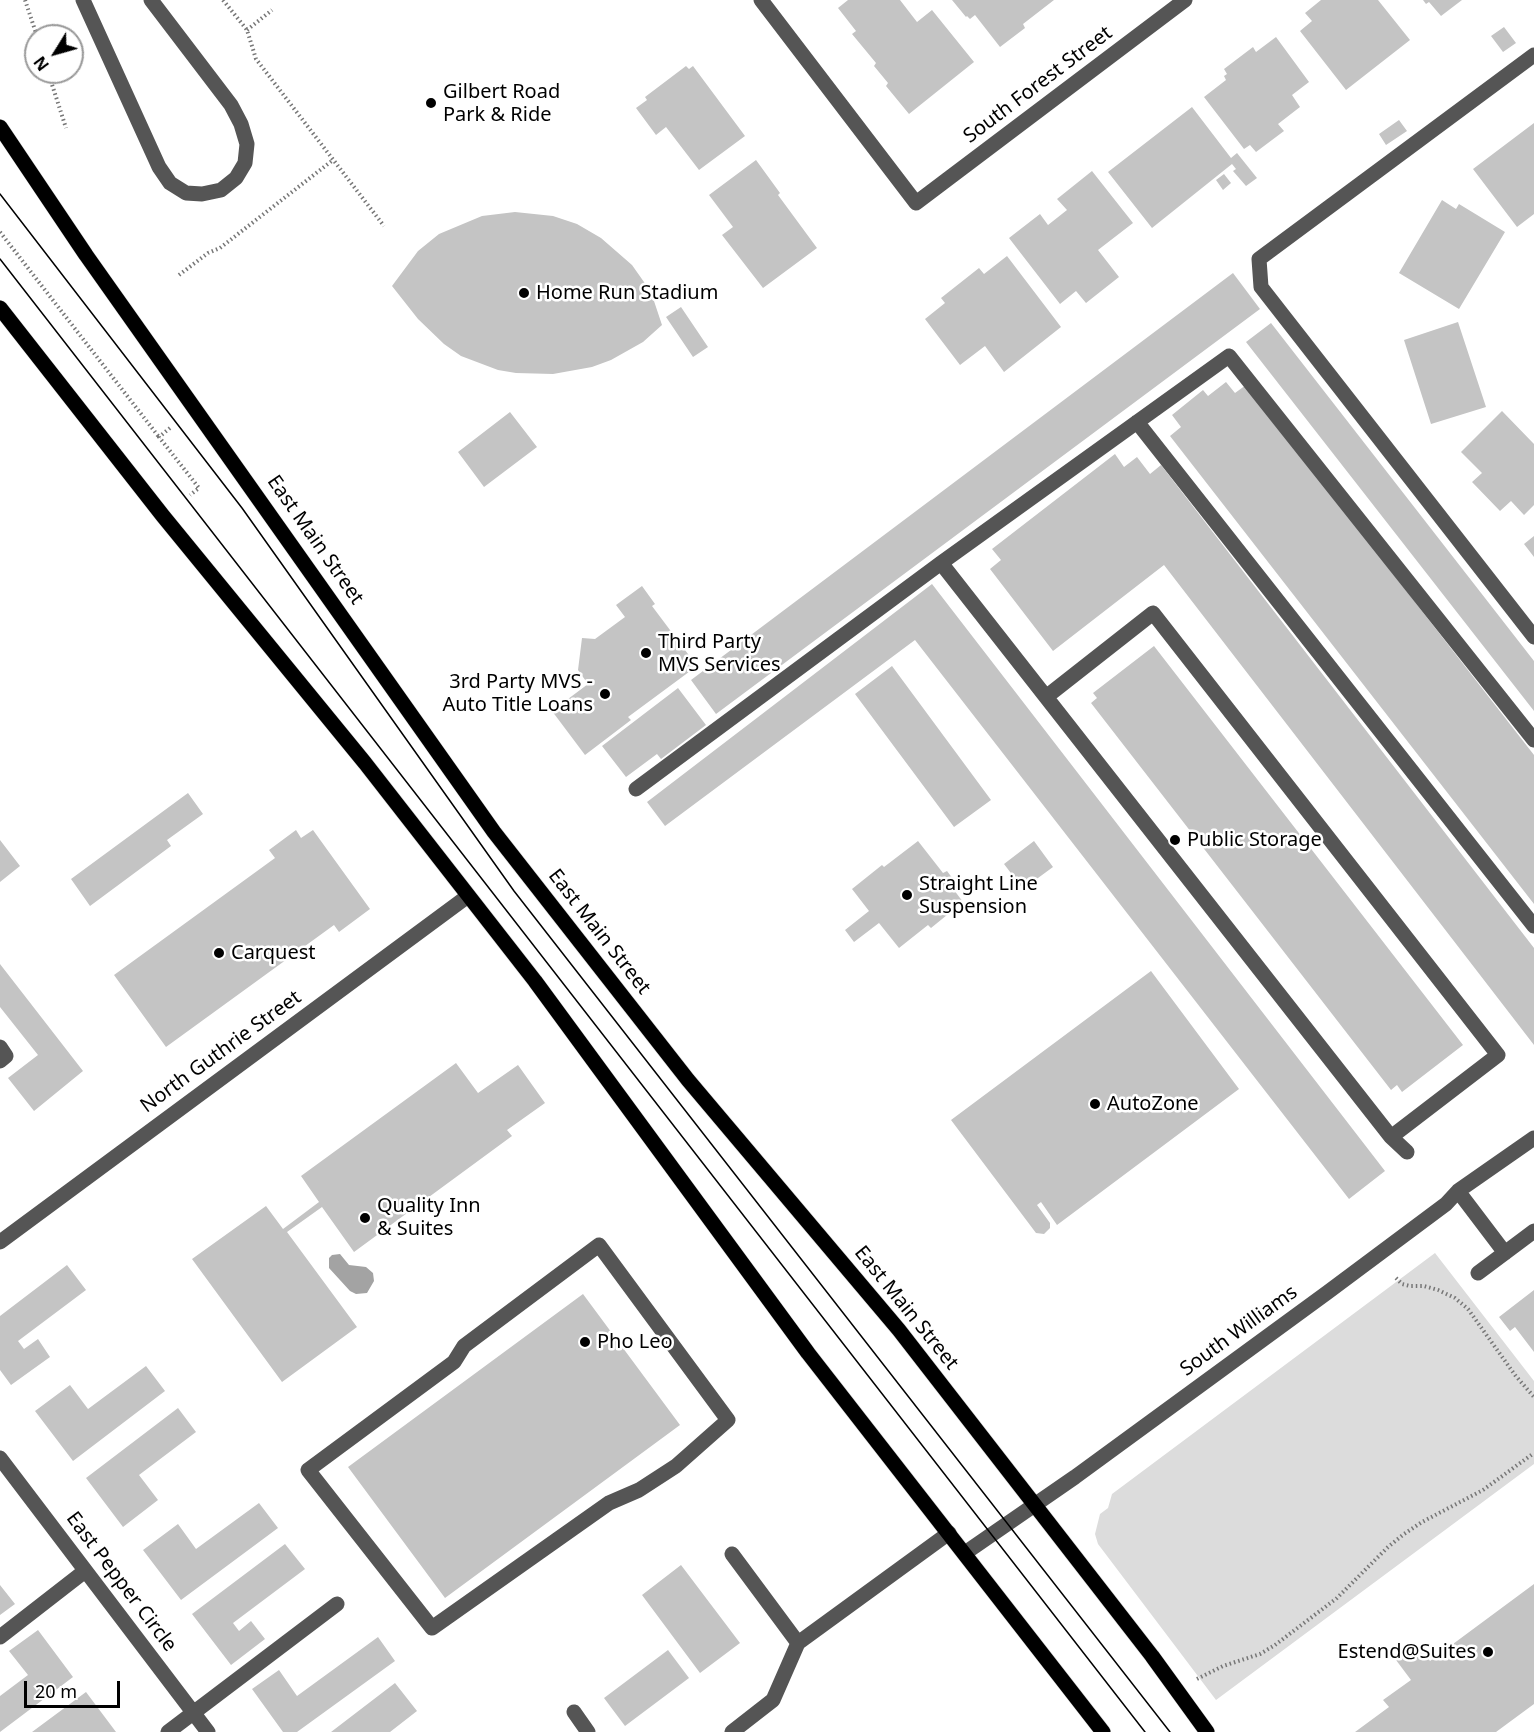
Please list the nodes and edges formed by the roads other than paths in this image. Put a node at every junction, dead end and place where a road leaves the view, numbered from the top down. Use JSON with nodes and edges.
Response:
{"nodes":[{"id":1,"x":83,"y":0,"type":"edge"},
{"id":2,"x":151,"y":0,"type":"edge"},
{"id":3,"x":761,"y":0,"type":"edge"},
{"id":4,"x":1185,"y":0,"type":"edge"},
{"id":5,"x":1534,"y":55,"type":"edge"},
{"id":6,"x":0,"y":127,"type":"edge"},
{"id":7,"x":0,"y":308,"type":"edge"},
{"id":8,"x":1137,"y":422,"type":"junction"},
{"id":9,"x":942,"y":563,"type":"junction"},
{"id":10,"x":1534,"y":637,"type":"edge"},
{"id":11,"x":1046,"y":697,"type":"junction"},
{"id":12,"x":1534,"y":740,"type":"edge"},
{"id":13,"x":636,"y":789,"type":"dead end"},
{"id":14,"x":468,"y":896,"type":"junction"},
{"id":15,"x":1534,"y":926,"type":"edge"},
{"id":16,"x":0,"y":1047,"type":"edge"},
{"id":17,"x":0,"y":1061,"type":"edge"},
{"id":18,"x":1391,"y":1137,"type":"junction"},
{"id":19,"x":1534,"y":1138,"type":"edge"},
{"id":20,"x":1407,"y":1152,"type":"dead end"},
{"id":21,"x":1458,"y":1191,"type":"junction"},
{"id":22,"x":1534,"y":1232,"type":"edge"},
{"id":23,"x":0,"y":1242,"type":"edge"},
{"id":24,"x":1505,"y":1253,"type":"junction"},
{"id":25,"x":1478,"y":1273,"type":"dead end"},
{"id":26,"x":728,"y":1420,"type":"joint"},
{"id":27,"x":0,"y":1458,"type":"edge"},
{"id":28,"x":1035,"y":1505,"type":"junction"},
{"id":29,"x":949,"y":1533,"type":"junction"},
{"id":30,"x":965,"y":1553,"type":"junction"},
{"id":31,"x":732,"y":1554,"type":"dead end"},
{"id":32,"x":85,"y":1571,"type":"junction"},
{"id":33,"x":338,"y":1604,"type":"dead end"},
{"id":34,"x":0,"y":1637,"type":"edge"},
{"id":35,"x":798,"y":1643,"type":"junction"},
{"id":36,"x":574,"y":1712,"type":"dead end"},
{"id":37,"x":194,"y":1714,"type":"junction"},
{"id":38,"x":168,"y":1732,"type":"edge"},
{"id":39,"x":208,"y":1732,"type":"edge"},
{"id":40,"x":588,"y":1732,"type":"edge"},
{"id":41,"x":732,"y":1732,"type":"edge"},
{"id":42,"x":1103,"y":1732,"type":"edge"},
{"id":43,"x":1207,"y":1732,"type":"edge"}],
"edges":[{"from":1,"to":2,"type":"street"},
{"from":3,"to":4,"type":"street","name":"South Forest Street"},
{"from":5,"to":10,"type":"street"},
{"from":6,"to":28,"type":"main road","name":"East Main Street"},
{"from":7,"to":14,"type":"main road"},
{"from":8,"to":9,"type":"street"},
{"from":8,"to":12,"type":"street"},
{"from":8,"to":15,"type":"street"},
{"from":9,"to":11,"type":"street"},
{"from":9,"to":13,"type":"street"},
{"from":11,"to":18,"type":"street"},
{"from":11,"to":18,"type":"street"},
{"from":14,"to":23,"type":"street","name":"North Guthrie Street"},
{"from":14,"to":29,"type":"main road"},
{"from":16,"to":17,"type":"street"},
{"from":18,"to":20,"type":"street"},
{"from":19,"to":21,"type":"street","name":"South Williams"},
{"from":21,"to":24,"type":"street"},
{"from":21,"to":28,"type":"street","name":"South Williams"},
{"from":22,"to":24,"type":"street"},
{"from":24,"to":25,"type":"street"},
{"from":26,"to":26,"type":"street"},
{"from":27,"to":32,"type":"street","name":"East Pepper Circle"},
{"from":28,"to":30,"type":"street","name":"South Williams"},
{"from":28,"to":43,"type":"main road","name":"East Main Street"},
{"from":29,"to":30,"type":"main road"},
{"from":29,"to":35,"type":"street"},
{"from":30,"to":42,"type":"main road"},
{"from":31,"to":35,"type":"street"},
{"from":32,"to":34,"type":"street"},
{"from":32,"to":37,"type":"street","name":"East Pepper Circle"},
{"from":33,"to":37,"type":"street"},
{"from":35,"to":41,"type":"street"},
{"from":36,"to":40,"type":"street"},
{"from":37,"to":38,"type":"street"},
{"from":37,"to":39,"type":"street","name":"East Pepper Circle"}]}
